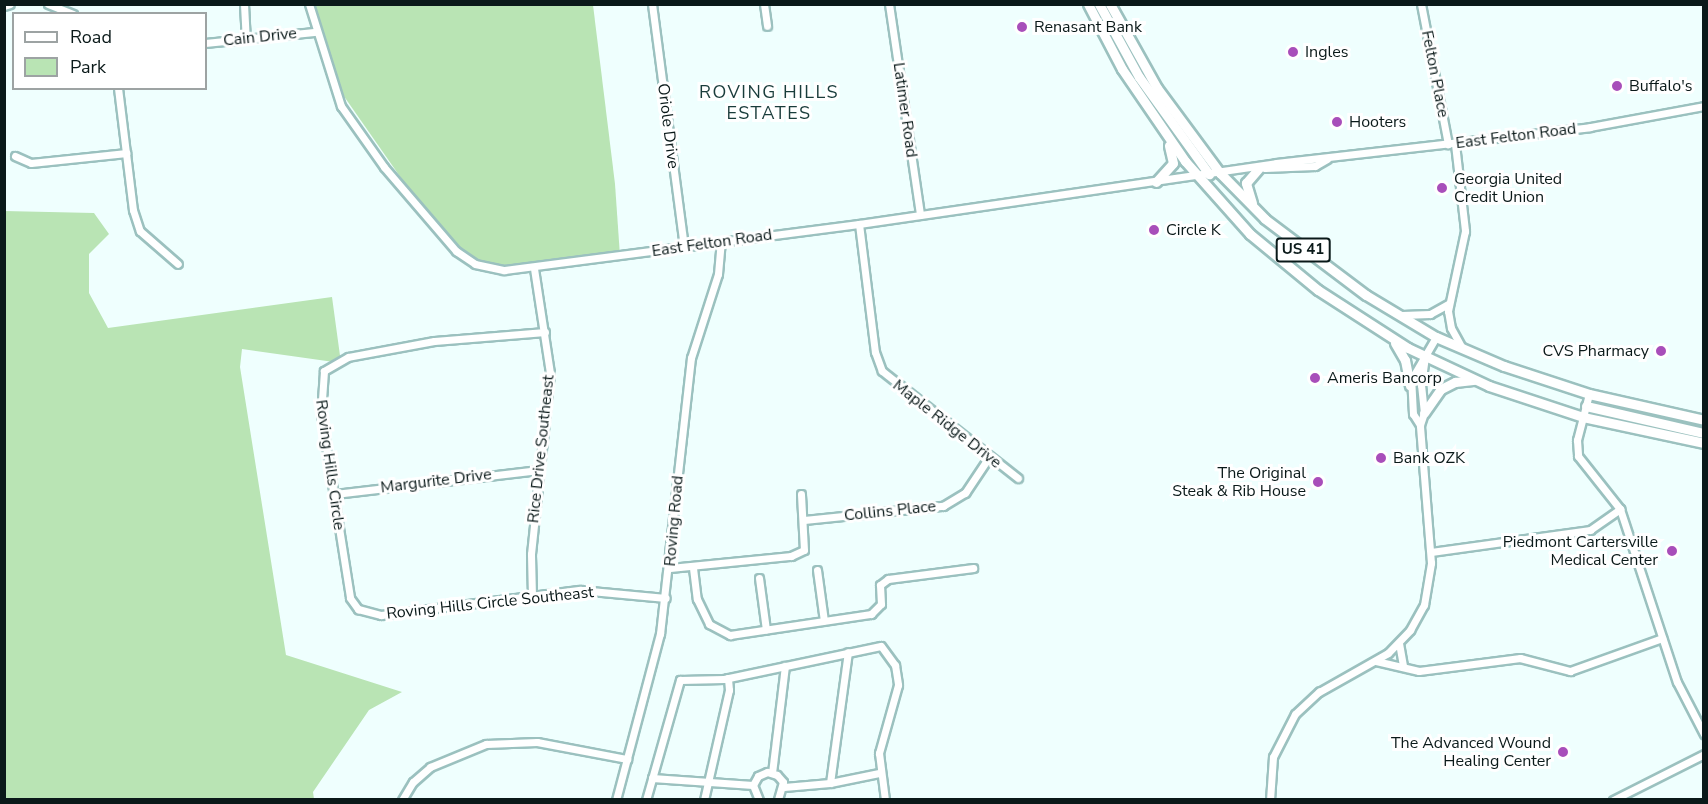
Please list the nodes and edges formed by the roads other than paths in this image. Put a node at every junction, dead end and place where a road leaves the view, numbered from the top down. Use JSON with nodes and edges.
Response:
{"nodes":[{"id":1,"x":10,"y":4,"type":"edge"},
{"id":2,"x":48,"y":4,"type":"edge"},
{"id":3,"x":244,"y":4,"type":"edge"},
{"id":4,"x":309,"y":4,"type":"edge"},
{"id":5,"x":652,"y":4,"type":"edge"},
{"id":6,"x":764,"y":4,"type":"edge"},
{"id":7,"x":889,"y":4,"type":"edge"},
{"id":8,"x":1088,"y":4,"type":"edge"},
{"id":9,"x":1099,"y":4,"type":"edge"},
{"id":10,"x":1110,"y":4,"type":"edge"},
{"id":11,"x":1422,"y":4,"type":"edge"},
{"id":12,"x":4,"y":6,"type":"edge"},
{"id":13,"x":68,"y":12,"type":"edge"},
{"id":14,"x":767,"y":26,"type":"dead end"},
{"id":15,"x":315,"y":32,"type":"junction"},
{"id":16,"x":246,"y":37,"type":"junction"},
{"id":17,"x":207,"y":43,"type":"edge"},
{"id":18,"x":118,"y":90,"type":"edge"},
{"id":19,"x":1704,"y":106,"type":"edge"},
{"id":20,"x":1166,"y":137,"type":"junction"},
{"id":21,"x":1452,"y":144,"type":"junction"},
{"id":22,"x":126,"y":153,"type":"junction"},
{"id":23,"x":15,"y":156,"type":"dead end"},
{"id":24,"x":1260,"y":167,"type":"junction"},
{"id":25,"x":1220,"y":173,"type":"junction"},
{"id":26,"x":1209,"y":174,"type":"junction"},
{"id":27,"x":1198,"y":176,"type":"junction"},
{"id":28,"x":1156,"y":182,"type":"junction"},
{"id":29,"x":1254,"y":208,"type":"junction"},
{"id":30,"x":920,"y":215,"type":"junction"},
{"id":31,"x":859,"y":224,"type":"junction"},
{"id":32,"x":721,"y":242,"type":"junction"},
{"id":33,"x":684,"y":247,"type":"junction"},
{"id":34,"x":178,"y":264,"type":"dead end"},
{"id":35,"x":534,"y":268,"type":"junction"},
{"id":36,"x":1448,"y":304,"type":"junction"},
{"id":37,"x":1396,"y":314,"type":"junction"},
{"id":38,"x":545,"y":332,"type":"junction"},
{"id":39,"x":1436,"y":337,"type":"junction"},
{"id":40,"x":1392,"y":339,"type":"junction"},
{"id":41,"x":1463,"y":350,"type":"junction"},
{"id":42,"x":1425,"y":357,"type":"junction"},
{"id":43,"x":1476,"y":380,"type":"junction"},
{"id":44,"x":1410,"y":386,"type":"junction"},
{"id":45,"x":1589,"y":394,"type":"junction"},
{"id":46,"x":1586,"y":406,"type":"junction"},
{"id":47,"x":1424,"y":413,"type":"junction"},
{"id":48,"x":1583,"y":417,"type":"junction"},
{"id":49,"x":1704,"y":420,"type":"edge"},
{"id":50,"x":1420,"y":425,"type":"junction"},
{"id":51,"x":1704,"y":433,"type":"edge"},
{"id":52,"x":1704,"y":443,"type":"edge"},
{"id":53,"x":989,"y":457,"type":"junction"},
{"id":54,"x":538,"y":470,"type":"junction"},
{"id":55,"x":1018,"y":478,"type":"dead end"},
{"id":56,"x":334,"y":494,"type":"junction"},
{"id":57,"x":801,"y":494,"type":"dead end"},
{"id":58,"x":1620,"y":509,"type":"junction"},
{"id":59,"x":804,"y":520,"type":"junction"},
{"id":60,"x":1431,"y":552,"type":"junction"},
{"id":61,"x":973,"y":567,"type":"dead end"},
{"id":62,"x":670,"y":568,"type":"junction"},
{"id":63,"x":693,"y":568,"type":"junction"},
{"id":64,"x":344,"y":570,"type":"joint"},
{"id":65,"x":817,"y":570,"type":"dead end"},
{"id":66,"x":759,"y":578,"type":"dead end"},
{"id":67,"x":532,"y":596,"type":"junction"},
{"id":68,"x":666,"y":598,"type":"junction"},
{"id":69,"x":824,"y":621,"type":"junction"},
{"id":70,"x":766,"y":630,"type":"junction"},
{"id":71,"x":1662,"y":638,"type":"junction"},
{"id":72,"x":1399,"y":644,"type":"junction"},
{"id":73,"x":848,"y":652,"type":"junction"},
{"id":74,"x":1375,"y":662,"type":"junction"},
{"id":75,"x":785,"y":666,"type":"junction"},
{"id":76,"x":1403,"y":666,"type":"junction"},
{"id":77,"x":728,"y":678,"type":"junction"},
{"id":78,"x":1704,"y":734,"type":"edge"},
{"id":79,"x":1704,"y":754,"type":"edge"},
{"id":80,"x":627,"y":759,"type":"junction"},
{"id":81,"x":772,"y":773,"type":"junction"},
{"id":82,"x":879,"y":773,"type":"junction"},
{"id":83,"x":652,"y":778,"type":"junction"},
{"id":84,"x":830,"y":783,"type":"junction"},
{"id":85,"x":708,"y":784,"type":"junction"},
{"id":86,"x":753,"y":785,"type":"junction"},
{"id":87,"x":784,"y":787,"type":"junction"},
{"id":88,"x":402,"y":800,"type":"edge"},
{"id":89,"x":616,"y":800,"type":"edge"},
{"id":90,"x":646,"y":800,"type":"edge"},
{"id":91,"x":704,"y":800,"type":"edge"},
{"id":92,"x":759,"y":800,"type":"edge"},
{"id":93,"x":778,"y":800,"type":"edge"},
{"id":94,"x":885,"y":800,"type":"edge"},
{"id":95,"x":1270,"y":800,"type":"edge"},
{"id":96,"x":1613,"y":800,"type":"edge"}],
"edges":[{"from":1,"to":12,"type":"street"},
{"from":2,"to":13,"type":"street"},
{"from":3,"to":16,"type":"street"},
{"from":4,"to":15,"type":"street","name":"East Felton Road"},
{"from":5,"to":33,"type":"street","name":"Oriole Drive"},
{"from":6,"to":14,"type":"street"},
{"from":7,"to":30,"type":"street","name":"Latimer Road"},
{"from":8,"to":20,"type":"main road","number":"US 41"},
{"from":9,"to":26,"type":"main road"},
{"from":10,"to":25,"type":"main road","number":"US 41"},
{"from":11,"to":21,"type":"street","name":"Felton Place"},
{"from":15,"to":16,"type":"street","name":"Cain Drive"},
{"from":15,"to":35,"type":"street","name":"East Felton Road"},
{"from":16,"to":17,"type":"street","name":"Cain Drive"},
{"from":18,"to":22,"type":"street"},
{"from":19,"to":21,"type":"street","name":"East Felton Road"},
{"from":20,"to":27,"type":"main road","number":"US 41"},
{"from":20,"to":28,"type":"main road"},
{"from":21,"to":24,"type":"street","name":"East Felton Road"},
{"from":21,"to":36,"type":"street","name":"Felton Place"},
{"from":22,"to":23,"type":"street"},
{"from":22,"to":34,"type":"street"},
{"from":24,"to":25,"type":"street","name":"East Felton Road"},
{"from":24,"to":29,"type":"main road"},
{"from":25,"to":26,"type":"street","name":"East Felton Road"},
{"from":25,"to":29,"type":"main road","number":"US 41"},
{"from":26,"to":27,"type":"street","name":"East Felton Road"},
{"from":27,"to":28,"type":"street","name":"East Felton Road"},
{"from":27,"to":40,"type":"main road","number":"US 41"},
{"from":28,"to":30,"type":"street","name":"East Felton Road"},
{"from":29,"to":37,"type":"main road","number":"US 41"},
{"from":30,"to":31,"type":"street","name":"East Felton Road"},
{"from":31,"to":32,"type":"street","name":"East Felton Road"},
{"from":31,"to":53,"type":"street","name":"Maple Ridge Drive"},
{"from":32,"to":33,"type":"street","name":"East Felton Road"},
{"from":32,"to":62,"type":"street","name":"Roving Road"},
{"from":33,"to":35,"type":"street","name":"East Felton Road"},
{"from":35,"to":38,"type":"street","name":"Rice Drive Southeast"},
{"from":36,"to":37,"type":"street"},
{"from":36,"to":41,"type":"street"},
{"from":37,"to":39,"type":"main road","number":"US 41"},
{"from":38,"to":54,"type":"street","name":"Rice Drive Southeast"},
{"from":38,"to":56,"type":"street","name":"Roving Hills Circle"},
{"from":39,"to":41,"type":"main road","number":"US 41"},
{"from":39,"to":42,"type":"street"},
{"from":40,"to":42,"type":"main road","number":"US 41"},
{"from":40,"to":44,"type":"main road"},
{"from":41,"to":45,"type":"main road","number":"US 41"},
{"from":42,"to":43,"type":"main road","number":"US 41"},
{"from":42,"to":44,"type":"street"},
{"from":42,"to":47,"type":"street"},
{"from":43,"to":47,"type":"main road"},
{"from":43,"to":48,"type":"main road","number":"US 41"},
{"from":44,"to":50,"type":"street"},
{"from":45,"to":46,"type":"street"},
{"from":45,"to":49,"type":"main road","number":"US 41"},
{"from":46,"to":48,"type":"street"},
{"from":46,"to":51,"type":"main road"},
{"from":47,"to":50,"type":"street"},
{"from":48,"to":52,"type":"main road","number":"US 41"},
{"from":48,"to":58,"type":"street"},
{"from":50,"to":60,"type":"street"},
{"from":53,"to":55,"type":"street","name":"Maple Ridge Drive"},
{"from":53,"to":59,"type":"street","name":"Collins Place"},
{"from":54,"to":56,"type":"street","name":"Margurite Drive"},
{"from":54,"to":67,"type":"street","name":"Rice Drive Southeast"},
{"from":56,"to":64,"type":"street","name":"Roving Hills Circle"},
{"from":57,"to":59,"type":"street"},
{"from":58,"to":60,"type":"street"},
{"from":58,"to":71,"type":"street"},
{"from":59,"to":63,"type":"street"},
{"from":60,"to":72,"type":"street"},
{"from":61,"to":69,"type":"street"},
{"from":62,"to":63,"type":"street"},
{"from":62,"to":68,"type":"street","name":"Roving Road"},
{"from":63,"to":70,"type":"street"},
{"from":64,"to":67,"type":"street","name":"Roving Hills Circle Southeast"},
{"from":65,"to":69,"type":"street"},
{"from":66,"to":70,"type":"street"},
{"from":67,"to":68,"type":"street","name":"Roving Hills Circle Southeast"},
{"from":68,"to":80,"type":"street","name":"Roving Road"},
{"from":69,"to":70,"type":"street"},
{"from":71,"to":76,"type":"street"},
{"from":71,"to":78,"type":"street"},
{"from":72,"to":74,"type":"street"},
{"from":72,"to":76,"type":"street"},
{"from":73,"to":75,"type":"street"},
{"from":73,"to":82,"type":"street"},
{"from":73,"to":84,"type":"street"},
{"from":74,"to":76,"type":"street"},
{"from":74,"to":95,"type":"street"},
{"from":75,"to":77,"type":"street"},
{"from":75,"to":81,"type":"street"},
{"from":77,"to":83,"type":"street"},
{"from":77,"to":85,"type":"street"},
{"from":79,"to":96,"type":"street"},
{"from":80,"to":88,"type":"street"},
{"from":80,"to":89,"type":"street","name":"Roving Road"},
{"from":81,"to":86,"type":"street"},
{"from":81,"to":87,"type":"street"},
{"from":82,"to":84,"type":"street"},
{"from":82,"to":94,"type":"street"},
{"from":83,"to":85,"type":"street"},
{"from":83,"to":90,"type":"street"},
{"from":84,"to":87,"type":"street"},
{"from":85,"to":86,"type":"street"},
{"from":85,"to":91,"type":"street"},
{"from":86,"to":92,"type":"street"},
{"from":87,"to":93,"type":"street"}]}
